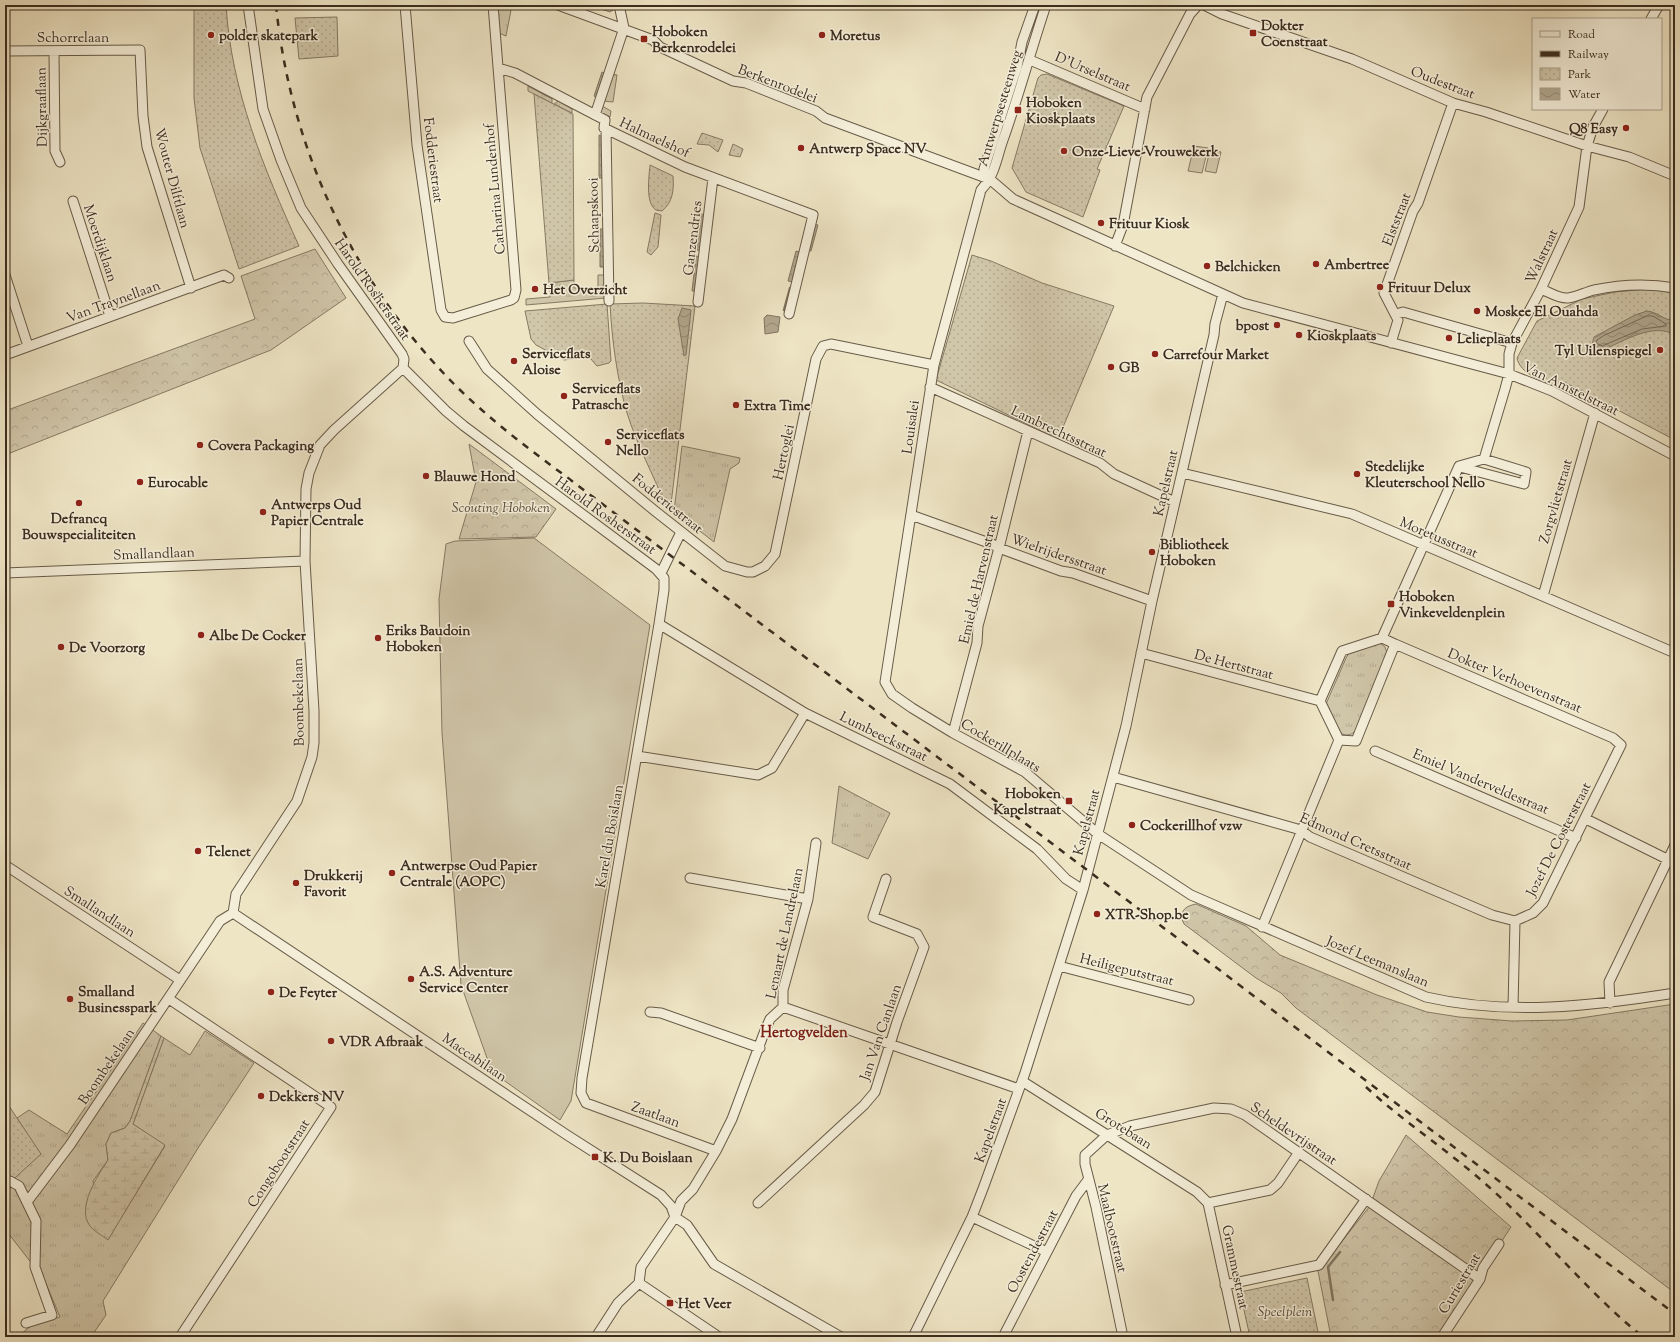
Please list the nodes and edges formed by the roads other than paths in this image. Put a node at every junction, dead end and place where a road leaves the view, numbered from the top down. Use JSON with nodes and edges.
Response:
{"nodes":[{"id":1,"x":248,"y":5,"type":"edge"},
{"id":2,"x":405,"y":5,"type":"edge"},
{"id":3,"x":492,"y":5,"type":"edge"},
{"id":4,"x":558,"y":5,"type":"edge"},
{"id":5,"x":619,"y":5,"type":"edge"},
{"id":6,"x":1035,"y":5,"type":"edge"},
{"id":7,"x":1046,"y":5,"type":"edge"},
{"id":8,"x":1198,"y":5,"type":"edge"},
{"id":9,"x":1204,"y":5,"type":"edge"},
{"id":10,"x":1659,"y":5,"type":"edge"},
{"id":11,"x":1652,"y":18,"type":"edge"},
{"id":12,"x":624,"y":28,"type":"junction"},
{"id":13,"x":140,"y":50,"type":"joint"},
{"id":14,"x":5,"y":51,"type":"edge"},
{"id":15,"x":54,"y":51,"type":"junction"},
{"id":16,"x":1030,"y":60,"type":"junction"},
{"id":17,"x":498,"y":68,"type":"junction"},
{"id":18,"x":1453,"y":103,"type":"junction"},
{"id":19,"x":1145,"y":109,"type":"junction"},
{"id":20,"x":1602,"y":110,"type":"edge"},
{"id":21,"x":595,"y":114,"type":"junction"},
{"id":22,"x":606,"y":129,"type":"junction"},
{"id":23,"x":1587,"y":146,"type":"junction"},
{"id":24,"x":60,"y":162,"type":"dead end"},
{"id":25,"x":1675,"y":176,"type":"edge"},
{"id":26,"x":713,"y":178,"type":"junction"},
{"id":27,"x":991,"y":180,"type":"junction"},
{"id":28,"x":73,"y":201,"type":"dead end"},
{"id":29,"x":1115,"y":246,"type":"junction"},
{"id":30,"x":5,"y":275,"type":"edge"},
{"id":31,"x":229,"y":278,"type":"dead end"},
{"id":32,"x":191,"y":288,"type":"junction"},
{"id":33,"x":1675,"y":288,"type":"edge"},
{"id":34,"x":1541,"y":289,"type":"junction"},
{"id":35,"x":1223,"y":294,"type":"junction"},
{"id":36,"x":609,"y":300,"type":"dead end"},
{"id":37,"x":698,"y":302,"type":"dead end"},
{"id":38,"x":789,"y":314,"type":"dead end"},
{"id":39,"x":1397,"y":314,"type":"junction"},
{"id":40,"x":110,"y":316,"type":"junction"},
{"id":41,"x":444,"y":317,"type":"joint"},
{"id":42,"x":469,"y":341,"type":"dead end"},
{"id":43,"x":1512,"y":342,"type":"junction"},
{"id":44,"x":1391,"y":343,"type":"junction"},
{"id":45,"x":28,"y":346,"type":"junction"},
{"id":46,"x":5,"y":355,"type":"edge"},
{"id":47,"x":934,"y":366,"type":"junction"},
{"id":48,"x":402,"y":368,"type":"junction"},
{"id":49,"x":1509,"y":374,"type":"junction"},
{"id":50,"x":930,"y":387,"type":"junction"},
{"id":51,"x":1594,"y":413,"type":"junction"},
{"id":52,"x":1028,"y":431,"type":"junction"},
{"id":53,"x":1675,"y":456,"type":"edge"},
{"id":54,"x":1484,"y":459,"type":"junction"},
{"id":55,"x":1459,"y":466,"type":"junction"},
{"id":56,"x":1182,"y":473,"type":"junction"},
{"id":57,"x":1175,"y":502,"type":"junction"},
{"id":58,"x":911,"y":515,"type":"junction"},
{"id":59,"x":681,"y":532,"type":"junction"},
{"id":60,"x":1423,"y":546,"type":"junction"},
{"id":61,"x":1000,"y":548,"type":"junction"},
{"id":62,"x":305,"y":561,"type":"junction"},
{"id":63,"x":753,"y":572,"type":"joint"},
{"id":64,"x":5,"y":573,"type":"edge"},
{"id":65,"x":661,"y":574,"type":"junction"},
{"id":66,"x":1543,"y":596,"type":"junction"},
{"id":67,"x":1152,"y":601,"type":"junction"},
{"id":68,"x":659,"y":624,"type":"junction"},
{"id":69,"x":1382,"y":638,"type":"junction"},
{"id":70,"x":1395,"y":644,"type":"junction"},
{"id":71,"x":1141,"y":653,"type":"junction"},
{"id":72,"x":1675,"y":653,"type":"edge"},
{"id":73,"x":886,"y":687,"type":"joint"},
{"id":74,"x":1320,"y":701,"type":"junction"},
{"id":75,"x":805,"y":712,"type":"junction"},
{"id":76,"x":953,"y":733,"type":"junction"},
{"id":77,"x":1339,"y":740,"type":"junction"},
{"id":78,"x":1621,"y":745,"type":"joint"},
{"id":79,"x":1375,"y":751,"type":"dead end"},
{"id":80,"x":637,"y":756,"type":"junction"},
{"id":81,"x":1113,"y":777,"type":"junction"},
{"id":82,"x":1586,"y":819,"type":"junction"},
{"id":83,"x":1301,"y":830,"type":"junction"},
{"id":84,"x":1098,"y":834,"type":"junction"},
{"id":85,"x":1576,"y":838,"type":"junction"},
{"id":86,"x":816,"y":843,"type":"dead end"},
{"id":87,"x":1675,"y":845,"type":"edge"},
{"id":88,"x":1671,"y":861,"type":"edge"},
{"id":89,"x":5,"y":865,"type":"edge"},
{"id":90,"x":690,"y":878,"type":"dead end"},
{"id":91,"x":886,"y":879,"type":"dead end"},
{"id":92,"x":1083,"y":890,"type":"junction"},
{"id":93,"x":808,"y":899,"type":"junction"},
{"id":94,"x":233,"y":913,"type":"junction"},
{"id":95,"x":1514,"y":921,"type":"junction"},
{"id":96,"x":1262,"y":927,"type":"junction"},
{"id":97,"x":1059,"y":966,"type":"junction"},
{"id":98,"x":180,"y":980,"type":"junction"},
{"id":99,"x":1675,"y":993,"type":"edge"},
{"id":100,"x":168,"y":999,"type":"junction"},
{"id":101,"x":1189,"y":1000,"type":"dead end"},
{"id":102,"x":1610,"y":1003,"type":"junction"},
{"id":103,"x":783,"y":1007,"type":"junction"},
{"id":104,"x":1513,"y":1007,"type":"junction"},
{"id":105,"x":650,"y":1012,"type":"dead end"},
{"id":106,"x":891,"y":1044,"type":"junction"},
{"id":107,"x":760,"y":1048,"type":"junction"},
{"id":108,"x":1021,"y":1085,"type":"junction"},
{"id":109,"x":586,"y":1103,"type":"joint"},
{"id":110,"x":1107,"y":1135,"type":"junction"},
{"id":111,"x":716,"y":1151,"type":"junction"},
{"id":112,"x":1299,"y":1152,"type":"junction"},
{"id":113,"x":1088,"y":1180,"type":"junction"},
{"id":114,"x":5,"y":1184,"type":"edge"},
{"id":115,"x":1366,"y":1200,"type":"junction"},
{"id":116,"x":27,"y":1202,"type":"junction"},
{"id":117,"x":758,"y":1203,"type":"dead end"},
{"id":118,"x":1208,"y":1203,"type":"junction"},
{"id":119,"x":675,"y":1217,"type":"junction"},
{"id":120,"x":972,"y":1217,"type":"junction"},
{"id":121,"x":1499,"y":1244,"type":"dead end"},
{"id":122,"x":1047,"y":1252,"type":"junction"},
{"id":123,"x":1480,"y":1278,"type":"junction"},
{"id":124,"x":639,"y":1283,"type":"junction"},
{"id":125,"x":1224,"y":1285,"type":"junction"},
{"id":126,"x":26,"y":1323,"type":"dead end"},
{"id":127,"x":914,"y":1335,"type":"edge"},
{"id":128,"x":180,"y":1337,"type":"edge"},
{"id":129,"x":596,"y":1337,"type":"edge"},
{"id":130,"x":719,"y":1337,"type":"edge"},
{"id":131,"x":841,"y":1337,"type":"edge"},
{"id":132,"x":924,"y":1337,"type":"edge"},
{"id":133,"x":1003,"y":1337,"type":"edge"},
{"id":134,"x":1123,"y":1337,"type":"edge"},
{"id":135,"x":1237,"y":1337,"type":"edge"},
{"id":136,"x":1442,"y":1337,"type":"edge"}],
"edges":[{"from":1,"to":48,"type":"street","name":"Harold Rosherstraat"},
{"from":2,"to":41,"type":"street","name":"Fodderiestraat"},
{"from":3,"to":17,"type":"street","name":"Catharina Lundenhof"},
{"from":4,"to":12,"type":"street","name":"Berkenrodelei"},
{"from":5,"to":12,"type":"street"},
{"from":6,"to":27,"type":"street","name":"Antwerpsesteenweg"},
{"from":7,"to":16,"type":"street","name":"Antwerpsesteenweg"},
{"from":8,"to":19,"type":"street"},
{"from":9,"to":18,"type":"street","name":"Oudestraat"},
{"from":10,"to":11,"type":"street"},
{"from":12,"to":21,"type":"street"},
{"from":12,"to":27,"type":"street","name":"Berkenrodelei"},
{"from":13,"to":15,"type":"street","name":"Schorrelaan"},
{"from":13,"to":32,"type":"street","name":"Wouter Dilftlaan"},
{"from":14,"to":15,"type":"street","name":"Schorrelaan"},
{"from":15,"to":24,"type":"street","name":"Dijkgraaflaan"},
{"from":16,"to":19,"type":"street","name":"D'Urselstraat"},
{"from":16,"to":27,"type":"street","name":"Antwerpsesteenweg"},
{"from":17,"to":21,"type":"street","name":"Halmaelshof"},
{"from":17,"to":41,"type":"street","name":"Catharina Lundenhof"},
{"from":18,"to":23,"type":"street","name":"Oudestraat"},
{"from":18,"to":39,"type":"street","name":"Elststraat"},
{"from":19,"to":29,"type":"street"},
{"from":20,"to":23,"type":"street","name":"Walstraat"},
{"from":21,"to":22,"type":"street","name":"Halmaelshof"},
{"from":22,"to":26,"type":"street","name":"Halmaelshof"},
{"from":22,"to":36,"type":"street","name":"Schaapskooi"},
{"from":23,"to":25,"type":"street","name":"Oudestraat"},
{"from":23,"to":34,"type":"street","name":"Walstraat"},
{"from":26,"to":37,"type":"street","name":"Ganzendries"},
{"from":26,"to":38,"type":"street","name":"Halmaelshof"},
{"from":27,"to":29,"type":"street"},
{"from":27,"to":47,"type":"street","name":"Louisalei"},
{"from":28,"to":40,"type":"street","name":"Moerdijklaan"},
{"from":29,"to":35,"type":"street"},
{"from":30,"to":45,"type":"street"},
{"from":31,"to":32,"type":"street","name":"Van Traynellaan"},
{"from":32,"to":40,"type":"street","name":"Van Traynellaan"},
{"from":33,"to":34,"type":"street"},
{"from":34,"to":43,"type":"street","name":"Walstraat"},
{"from":35,"to":44,"type":"street"},
{"from":35,"to":56,"type":"street","name":"Kapelstraat"},
{"from":39,"to":43,"type":"street"},
{"from":39,"to":44,"type":"street"},
{"from":40,"to":45,"type":"street","name":"Van Traynellaan"},
{"from":42,"to":59,"type":"street","name":"Fodderiestraat"},
{"from":43,"to":49,"type":"street","name":"Walstraat"},
{"from":44,"to":49,"type":"street","name":"Van Amstelstraat"},
{"from":45,"to":46,"type":"street","name":"Van Traynellaan"},
{"from":47,"to":50,"type":"street","name":"Louisalei"},
{"from":47,"to":63,"type":"street","name":"Hertoglei"},
{"from":48,"to":62,"type":"street","name":"Boombekelaan"},
{"from":48,"to":65,"type":"street","name":"Harold Rosherstraat"},
{"from":49,"to":51,"type":"street","name":"Van Amstelstraat"},
{"from":49,"to":54,"type":"street","name":"Walstraat"},
{"from":50,"to":52,"type":"street","name":"Lambrechtsstraat"},
{"from":50,"to":58,"type":"street","name":"Louisalei"},
{"from":51,"to":53,"type":"street","name":"Van Amstelstraat"},
{"from":51,"to":66,"type":"street","name":"Zorgvlietstraat"},
{"from":52,"to":57,"type":"street","name":"Lambrechtsstraat"},
{"from":52,"to":61,"type":"street","name":"Emiel de Harvenstraat"},
{"from":54,"to":55,"type":"street"},
{"from":54,"to":55,"type":"street"},
{"from":55,"to":60,"type":"street"},
{"from":56,"to":57,"type":"street","name":"Kapelstraat"},
{"from":56,"to":60,"type":"street","name":"Moretusstraat"},
{"from":57,"to":67,"type":"street","name":"Kapelstraat"},
{"from":58,"to":61,"type":"street","name":"Wielrijdersstraat"},
{"from":58,"to":73,"type":"street","name":"Louisalei"},
{"from":59,"to":63,"type":"street","name":"Fodderiestraat"},
{"from":59,"to":65,"type":"street"},
{"from":60,"to":66,"type":"street","name":"Moretusstraat"},
{"from":60,"to":69,"type":"street"},
{"from":61,"to":67,"type":"street","name":"Wielrijdersstraat"},
{"from":61,"to":76,"type":"street","name":"Emiel de Harvenstraat"},
{"from":62,"to":64,"type":"street","name":"Smallandlaan"},
{"from":62,"to":94,"type":"street","name":"Boombekelaan"},
{"from":65,"to":68,"type":"street","name":"Karel du Boislaan"},
{"from":66,"to":72,"type":"street","name":"Moretusstraat"},
{"from":67,"to":71,"type":"street","name":"Kapelstraat"},
{"from":68,"to":75,"type":"street","name":"Lumbeeckstraat"},
{"from":68,"to":80,"type":"street","name":"Karel du Boislaan"},
{"from":69,"to":70,"type":"street","name":"Dokter Verhoevenstraat"},
{"from":69,"to":74,"type":"street"},
{"from":70,"to":77,"type":"street"},
{"from":70,"to":78,"type":"street","name":"Dokter Verhoevenstraat"},
{"from":71,"to":74,"type":"street","name":"De Hertstraat"},
{"from":71,"to":81,"type":"street","name":"Kapelstraat"},
{"from":73,"to":76,"type":"street","name":"Cockerillplaats"},
{"from":74,"to":77,"type":"street"},
{"from":75,"to":80,"type":"street"},
{"from":75,"to":92,"type":"street","name":"Lumbeeckstraat"},
{"from":76,"to":84,"type":"street","name":"Cockerillplaats"},
{"from":77,"to":83,"type":"street"},
{"from":78,"to":82,"type":"street","name":"Jozef De Costerstraat"},
{"from":79,"to":85,"type":"street","name":"Emiel Vanderveldestraat"},
{"from":80,"to":109,"type":"street","name":"Karel du Boislaan"},
{"from":81,"to":83,"type":"street","name":"Edmond Cretsstraat"},
{"from":81,"to":84,"type":"street","name":"Kapelstraat"},
{"from":82,"to":85,"type":"street","name":"Jozef De Costerstraat"},
{"from":82,"to":88,"type":"street"},
{"from":83,"to":95,"type":"street","name":"Edmond Cretsstraat"},
{"from":83,"to":96,"type":"street"},
{"from":84,"to":92,"type":"street","name":"Kapelstraat"},
{"from":84,"to":96,"type":"street","name":"Jozef Leemanslaan"},
{"from":85,"to":95,"type":"street","name":"Jozef De Costerstraat"},
{"from":86,"to":93,"type":"street","name":"Lenaart de Landrelaan"},
{"from":87,"to":88,"type":"street"},
{"from":88,"to":102,"type":"street"},
{"from":89,"to":98,"type":"street","name":"Smallandlaan"},
{"from":90,"to":93,"type":"street"},
{"from":91,"to":106,"type":"street","name":"Jan Van Canlaan"},
{"from":92,"to":97,"type":"street","name":"Kapelstraat"},
{"from":93,"to":103,"type":"street","name":"Lenaart de Landrelaan"},
{"from":94,"to":98,"type":"street","name":"Boombekelaan"},
{"from":94,"to":119,"type":"street","name":"Maccabilaan"},
{"from":95,"to":104,"type":"street"},
{"from":96,"to":104,"type":"street","name":"Jozef Leemanslaan"},
{"from":97,"to":101,"type":"street","name":"Heiligeputstraat"},
{"from":97,"to":108,"type":"street","name":"Kapelstraat"},
{"from":98,"to":100,"type":"street","name":"Boombekelaan"},
{"from":99,"to":102,"type":"street","name":"Jozef Leemanslaan"},
{"from":100,"to":116,"type":"street","name":"Boombekelaan"},
{"from":100,"to":128,"type":"street","name":"Congobootstraat"},
{"from":102,"to":104,"type":"street","name":"Jozef Leemanslaan"},
{"from":103,"to":106,"type":"street","name":"Grotebaan"},
{"from":103,"to":107,"type":"street","name":"Lenaart de Landrelaan"},
{"from":105,"to":107,"type":"street"},
{"from":106,"to":108,"type":"street","name":"Grotebaan"},
{"from":106,"to":117,"type":"street","name":"Jan Van Canlaan"},
{"from":107,"to":111,"type":"street","name":"Lenaart de Landrelaan"},
{"from":108,"to":110,"type":"street","name":"Grotebaan"},
{"from":108,"to":120,"type":"street","name":"Kapelstraat"},
{"from":109,"to":111,"type":"street","name":"Zaatlaan"},
{"from":110,"to":112,"type":"street","name":"Scheldevrijstraat"},
{"from":110,"to":113,"type":"street","name":"Maalbootstraat"},
{"from":110,"to":118,"type":"street","name":"Grotebaan"},
{"from":111,"to":119,"type":"street","name":"Lenaart de Landrelaan"},
{"from":112,"to":115,"type":"street","name":"Scheldevrijstraat"},
{"from":112,"to":118,"type":"street"},
{"from":113,"to":122,"type":"street","name":"Oostendestraat"},
{"from":113,"to":134,"type":"street","name":"Maalbootstraat"},
{"from":114,"to":116,"type":"street"},
{"from":115,"to":123,"type":"street","name":"Scheldevrijstraat"},
{"from":115,"to":125,"type":"street"},
{"from":116,"to":126,"type":"street"},
{"from":118,"to":125,"type":"street","name":"Grammestraat"},
{"from":119,"to":124,"type":"street","name":"Lenaart de Landrelaan"},
{"from":119,"to":131,"type":"street"},
{"from":120,"to":122,"type":"street"},
{"from":120,"to":127,"type":"street","name":"Kapelstraat"},
{"from":121,"to":123,"type":"street","name":"Curiestraat"},
{"from":122,"to":133,"type":"street","name":"Oostendestraat"},
{"from":123,"to":136,"type":"street","name":"Curiestraat"},
{"from":124,"to":129,"type":"street"},
{"from":124,"to":130,"type":"street"},
{"from":125,"to":135,"type":"street","name":"Grammestraat"},
{"from":127,"to":132,"type":"street"}]}
